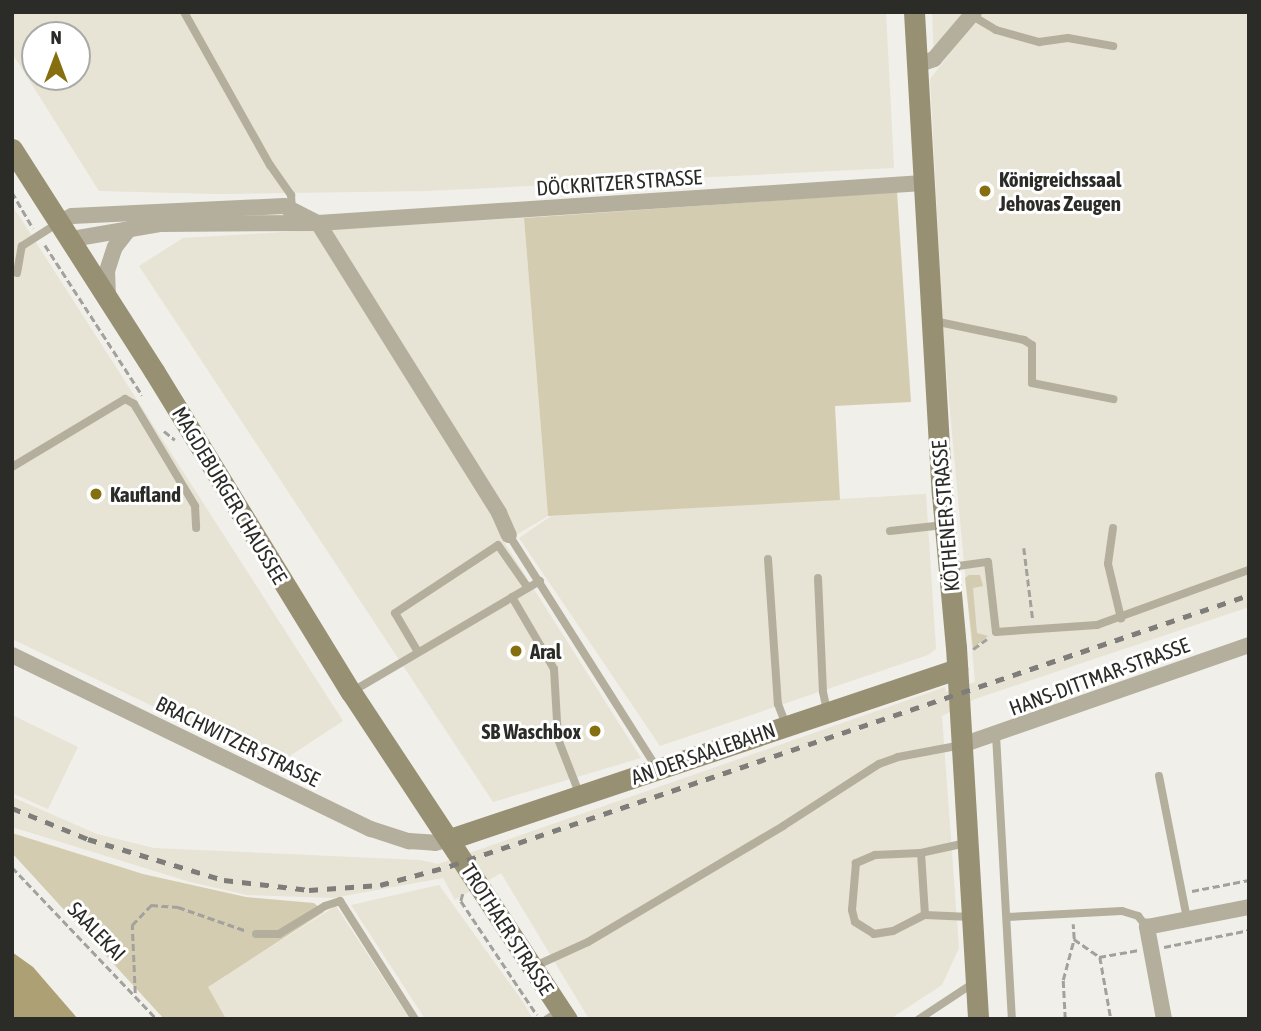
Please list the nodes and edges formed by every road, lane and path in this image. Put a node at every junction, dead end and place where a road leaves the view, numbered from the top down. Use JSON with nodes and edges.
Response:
{"nodes":[{"id":1,"x":184,"y":12,"type":"edge"},
{"id":2,"x":914,"y":12,"type":"edge"},
{"id":3,"x":973,"y":14,"type":"edge"},
{"id":4,"x":1113,"y":46,"type":"dead end"},
{"id":5,"x":917,"y":65,"type":"junction"},
{"id":6,"x":12,"y":149,"type":"edge"},
{"id":7,"x":923,"y":183,"type":"junction"},
{"id":8,"x":292,"y":208,"type":"junction"},
{"id":9,"x":318,"y":223,"type":"junction"},
{"id":10,"x":129,"y":229,"type":"junction"},
{"id":11,"x":66,"y":230,"type":"junction"},
{"id":12,"x":17,"y":273,"type":"dead end"},
{"id":13,"x":108,"y":298,"type":"junction"},
{"id":14,"x":931,"y":321,"type":"junction"},
{"id":15,"x":1113,"y":399,"type":"dead end"},
{"id":16,"x":12,"y":467,"type":"edge"},
{"id":17,"x":944,"y":525,"type":"junction"},
{"id":18,"x":197,"y":528,"type":"dead end"},
{"id":19,"x":1112,"y":528,"type":"dead end"},
{"id":20,"x":890,"y":531,"type":"dead end"},
{"id":21,"x":509,"y":535,"type":"joint"},
{"id":22,"x":1024,"y":548,"type":"dead end"},
{"id":23,"x":768,"y":559,"type":"dead end"},
{"id":24,"x":948,"y":568,"type":"junction"},
{"id":25,"x":1249,"y":570,"type":"edge"},
{"id":26,"x":818,"y":578,"type":"dead end"},
{"id":27,"x":540,"y":581,"type":"junction"},
{"id":28,"x":528,"y":588,"type":"junction"},
{"id":29,"x":512,"y":597,"type":"junction"},
{"id":30,"x":1121,"y":618,"type":"junction"},
{"id":31,"x":1034,"y":629,"type":"junction"},
{"id":32,"x":996,"y":632,"type":"junction"},
{"id":33,"x":1249,"y":645,"type":"edge"},
{"id":34,"x":956,"y":647,"type":"junction"},
{"id":35,"x":418,"y":652,"type":"junction"},
{"id":36,"x":12,"y":655,"type":"edge"},
{"id":37,"x":957,"y":669,"type":"junction"},
{"id":38,"x":351,"y":692,"type":"junction"},
{"id":39,"x":828,"y":712,"type":"junction"},
{"id":40,"x":786,"y":725,"type":"junction"},
{"id":41,"x":996,"y":735,"type":"junction"},
{"id":42,"x":962,"y":745,"type":"junction"},
{"id":43,"x":657,"y":768,"type":"junction"},
{"id":44,"x":1159,"y":776,"type":"dead end"},
{"id":45,"x":580,"y":794,"type":"junction"},
{"id":46,"x":450,"y":839,"type":"junction"},
{"id":47,"x":967,"y":843,"type":"junction"},
{"id":48,"x":921,"y":853,"type":"junction"},
{"id":49,"x":12,"y":867,"type":"edge"},
{"id":50,"x":1249,"y":880,"type":"edge"},
{"id":51,"x":464,"y":888,"type":"dead end"},
{"id":52,"x":1182,"y":893,"type":"junction"},
{"id":53,"x":1249,"y":906,"type":"edge"},
{"id":54,"x":1073,"y":914,"type":"junction"},
{"id":55,"x":925,"y":915,"type":"junction"},
{"id":56,"x":971,"y":917,"type":"junction"},
{"id":57,"x":1007,"y":917,"type":"junction"},
{"id":58,"x":1186,"y":919,"type":"junction"},
{"id":59,"x":1147,"y":927,"type":"junction"},
{"id":60,"x":1249,"y":930,"type":"edge"},
{"id":61,"x":256,"y":934,"type":"joint"},
{"id":62,"x":1074,"y":939,"type":"junction"},
{"id":63,"x":1146,"y":949,"type":"junction"},
{"id":64,"x":1099,"y":957,"type":"junction"},
{"id":65,"x":533,"y":967,"type":"junction"},
{"id":66,"x":976,"y":982,"type":"junction"},
{"id":67,"x":135,"y":993,"type":"junction"},
{"id":68,"x":558,"y":1016,"type":"edge"},
{"id":69,"x":157,"y":1019,"type":"edge"},
{"id":70,"x":415,"y":1019,"type":"edge"},
{"id":71,"x":540,"y":1019,"type":"edge"},
{"id":72,"x":919,"y":1019,"type":"edge"},
{"id":73,"x":978,"y":1019,"type":"edge"},
{"id":74,"x":1012,"y":1019,"type":"edge"},
{"id":75,"x":1065,"y":1019,"type":"edge"},
{"id":76,"x":1111,"y":1019,"type":"edge"},
{"id":77,"x":1164,"y":1019,"type":"edge"}],
"edges":[{"from":1,"to":8,"type":"lane"},
{"from":2,"to":5,"type":"main road","name":"KÖTHENER STRASSE"},
{"from":3,"to":4,"type":"lane"},
{"from":3,"to":5,"type":"street"},
{"from":5,"to":7,"type":"main road","name":"KÖTHENER STRASSE"},
{"from":6,"to":11,"type":"main road","name":"MAGDEBURGER CHAUSSEE"},
{"from":7,"to":9,"type":"street","name":"DÖCKRITZER STRASSE"},
{"from":7,"to":14,"type":"main road","name":"KÖTHENER STRASSE"},
{"from":8,"to":9,"type":"street"},
{"from":8,"to":11,"type":"street"},
{"from":9,"to":10,"type":"street","name":"DÖCKRITZER STRASSE"},
{"from":9,"to":21,"type":"street"},
{"from":10,"to":11,"type":"street","name":"DÖCKRITZER STRASSE"},
{"from":10,"to":13,"type":"street"},
{"from":11,"to":12,"type":"lane"},
{"from":11,"to":13,"type":"main road","name":"MAGDEBURGER CHAUSSEE"},
{"from":13,"to":38,"type":"main road","name":"MAGDEBURGER CHAUSSEE"},
{"from":14,"to":15,"type":"lane"},
{"from":14,"to":17,"type":"main road","name":"KÖTHENER STRASSE"},
{"from":16,"to":18,"type":"lane"},
{"from":17,"to":20,"type":"lane"},
{"from":17,"to":24,"type":"main road","name":"KÖTHENER STRASSE"},
{"from":19,"to":30,"type":"lane"},
{"from":21,"to":27,"type":"lane"},
{"from":22,"to":31,"type":"path"},
{"from":23,"to":40,"type":"lane"},
{"from":24,"to":32,"type":"lane"},
{"from":24,"to":34,"type":"main road","name":"KÖTHENER STRASSE"},
{"from":25,"to":30,"type":"lane"},
{"from":26,"to":39,"type":"lane"},
{"from":27,"to":28,"type":"lane"},
{"from":27,"to":43,"type":"lane"},
{"from":28,"to":29,"type":"lane"},
{"from":28,"to":35,"type":"lane"},
{"from":29,"to":35,"type":"lane"},
{"from":29,"to":45,"type":"lane"},
{"from":30,"to":31,"type":"lane"},
{"from":31,"to":32,"type":"lane"},
{"from":32,"to":34,"type":"path"},
{"from":33,"to":41,"type":"street","name":"HANS-DITTMAR-STRASSE"},
{"from":34,"to":37,"type":"main road","name":"KÖTHENER STRASSE"},
{"from":35,"to":38,"type":"lane"},
{"from":36,"to":46,"type":"street","name":"BRACHWITZER STRASSE"},
{"from":37,"to":39,"type":"main road","name":"AN DER SAALEBAHN"},
{"from":37,"to":42,"type":"main road","name":"KÖTHENER STRASSE"},
{"from":38,"to":46,"type":"main road","name":"MAGDEBURGER CHAUSSEE"},
{"from":39,"to":40,"type":"main road","name":"AN DER SAALEBAHN"},
{"from":40,"to":43,"type":"main road","name":"AN DER SAALEBAHN"},
{"from":41,"to":42,"type":"street","name":"HANS-DITTMAR-STRASSE"},
{"from":41,"to":57,"type":"lane"},
{"from":42,"to":47,"type":"main road","name":"KÖTHENER STRASSE"},
{"from":42,"to":65,"type":"lane"},
{"from":43,"to":45,"type":"main road","name":"AN DER SAALEBAHN"},
{"from":44,"to":52,"type":"lane"},
{"from":45,"to":46,"type":"main road","name":"AN DER SAALEBAHN"},
{"from":46,"to":65,"type":"main road","name":"TROTHAER STRASSE"},
{"from":47,"to":48,"type":"lane"},
{"from":47,"to":56,"type":"main road","name":"KÖTHENER STRASSE"},
{"from":48,"to":55,"type":"lane"},
{"from":48,"to":55,"type":"lane"},
{"from":49,"to":67,"type":"path","name":"SAALEKAI"},
{"from":50,"to":52,"type":"path"},
{"from":51,"to":71,"type":"path"},
{"from":52,"to":58,"type":"lane"},
{"from":53,"to":58,"type":"street"},
{"from":54,"to":57,"type":"lane"},
{"from":54,"to":59,"type":"lane"},
{"from":54,"to":62,"type":"path"},
{"from":55,"to":56,"type":"lane"},
{"from":56,"to":66,"type":"main road","name":"KÖTHENER STRASSE"},
{"from":57,"to":74,"type":"lane"},
{"from":58,"to":59,"type":"street"},
{"from":59,"to":63,"type":"street"},
{"from":60,"to":63,"type":"path"},
{"from":61,"to":67,"type":"path"},
{"from":61,"to":70,"type":"lane"},
{"from":62,"to":64,"type":"path"},
{"from":62,"to":75,"type":"path"},
{"from":63,"to":64,"type":"path"},
{"from":63,"to":77,"type":"street"},
{"from":64,"to":76,"type":"path"},
{"from":65,"to":68,"type":"main road","name":"TROTHAER STRASSE"},
{"from":66,"to":72,"type":"lane"},
{"from":66,"to":73,"type":"main road","name":"KÖTHENER STRASSE"},
{"from":67,"to":69,"type":"path","name":"SAALEKAI"}]}
